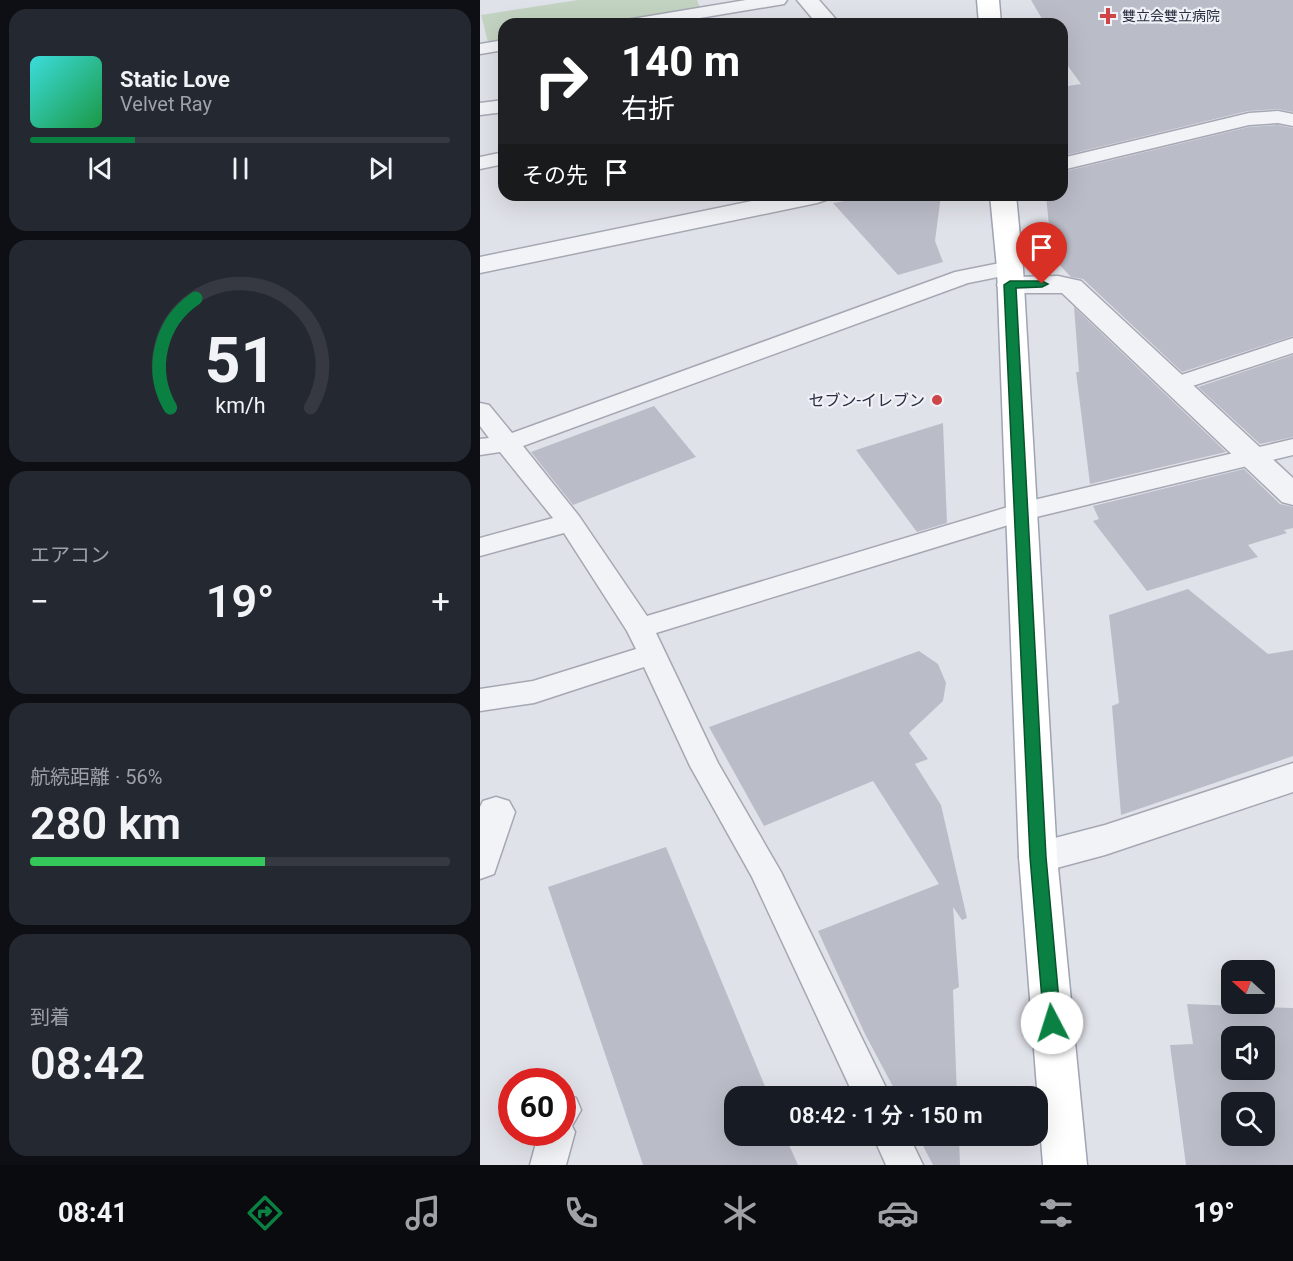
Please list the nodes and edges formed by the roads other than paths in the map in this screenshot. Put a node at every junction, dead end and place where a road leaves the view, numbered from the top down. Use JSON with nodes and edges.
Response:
{"nodes":[{"id":1,"x":778,"y":0,"type":"edge"},
{"id":2,"x":808,"y":0,"type":"edge"},
{"id":3,"x":988,"y":0,"type":"edge"},
{"id":4,"x":668,"y":18,"type":"edge"},
{"id":5,"x":824,"y":18,"type":"edge"},
{"id":6,"x":990,"y":18,"type":"edge"},
{"id":7,"x":498,"y":46,"type":"edge"},
{"id":8,"x":480,"y":49,"type":"edge"},
{"id":9,"x":498,"y":107,"type":"edge"},
{"id":10,"x":480,"y":109,"type":"edge"},
{"id":11,"x":1293,"y":120,"type":"edge"},
{"id":12,"x":498,"y":159,"type":"edge"},
{"id":13,"x":480,"y":163,"type":"edge"},
{"id":14,"x":1068,"y":163,"type":"edge"},
{"id":15,"x":788,"y":201,"type":"edge"},
{"id":16,"x":1004,"y":201,"type":"edge"},
{"id":17,"x":480,"y":265,"type":"edge"},
{"id":18,"x":1010,"y":276,"type":"junction"},
{"id":19,"x":1293,"y":345,"type":"edge"},
{"id":20,"x":1174,"y":385,"type":"junction"},
{"id":21,"x":480,"y":410,"type":"edge"},
{"id":22,"x":494,"y":445,"type":"edge"},
{"id":23,"x":1293,"y":447,"type":"edge"},
{"id":24,"x":1256,"y":458,"type":"junction"},
{"id":25,"x":1293,"y":495,"type":"edge"},
{"id":26,"x":1021,"y":512,"type":"junction"},
{"id":27,"x":570,"y":522,"type":"junction"},
{"id":28,"x":480,"y":547,"type":"edge"},
{"id":29,"x":640,"y":628,"type":"junction"},
{"id":30,"x":654,"y":654,"type":"junction"},
{"id":31,"x":480,"y":700,"type":"edge"},
{"id":32,"x":1293,"y":777,"type":"edge"},
{"id":33,"x":496,"y":812,"type":"dead end"},
{"id":34,"x":1038,"y":857,"type":"junction"},
{"id":35,"x":480,"y":863,"type":"edge"},
{"id":36,"x":867,"y":1086,"type":"edge"},
{"id":37,"x":553,"y":1146,"type":"edge"},
{"id":38,"x":896,"y":1146,"type":"edge"},
{"id":39,"x":548,"y":1165,"type":"edge"},
{"id":40,"x":905,"y":1165,"type":"edge"},
{"id":41,"x":1065,"y":1165,"type":"edge"}],
"edges":[{"from":1,"to":4,"type":"lane"},
{"from":2,"to":5,"type":"street"},
{"from":3,"to":6,"type":"main road"},
{"from":7,"to":8,"type":"lane"},
{"from":9,"to":10,"type":"lane"},
{"from":11,"to":14,"type":"lane"},
{"from":12,"to":13,"type":"lane"},
{"from":15,"to":17,"type":"street"},
{"from":16,"to":18,"type":"main road"},
{"from":18,"to":20,"type":"street"},
{"from":18,"to":22,"type":"lane"},
{"from":18,"to":26,"type":"main road"},
{"from":19,"to":20,"type":"lane"},
{"from":20,"to":24,"type":"street"},
{"from":21,"to":22,"type":"lane"},
{"from":22,"to":27,"type":"lane"},
{"from":23,"to":24,"type":"lane"},
{"from":24,"to":25,"type":"street"},
{"from":24,"to":26,"type":"lane"},
{"from":26,"to":29,"type":"lane"},
{"from":26,"to":34,"type":"main road"},
{"from":27,"to":28,"type":"lane"},
{"from":27,"to":29,"type":"lane"},
{"from":29,"to":30,"type":"lane"},
{"from":30,"to":31,"type":"lane"},
{"from":30,"to":36,"type":"lane"},
{"from":32,"to":34,"type":"street"},
{"from":33,"to":35,"type":"street"},
{"from":34,"to":41,"type":"main road"},
{"from":37,"to":39,"type":"lane"},
{"from":38,"to":40,"type":"lane"}]}
